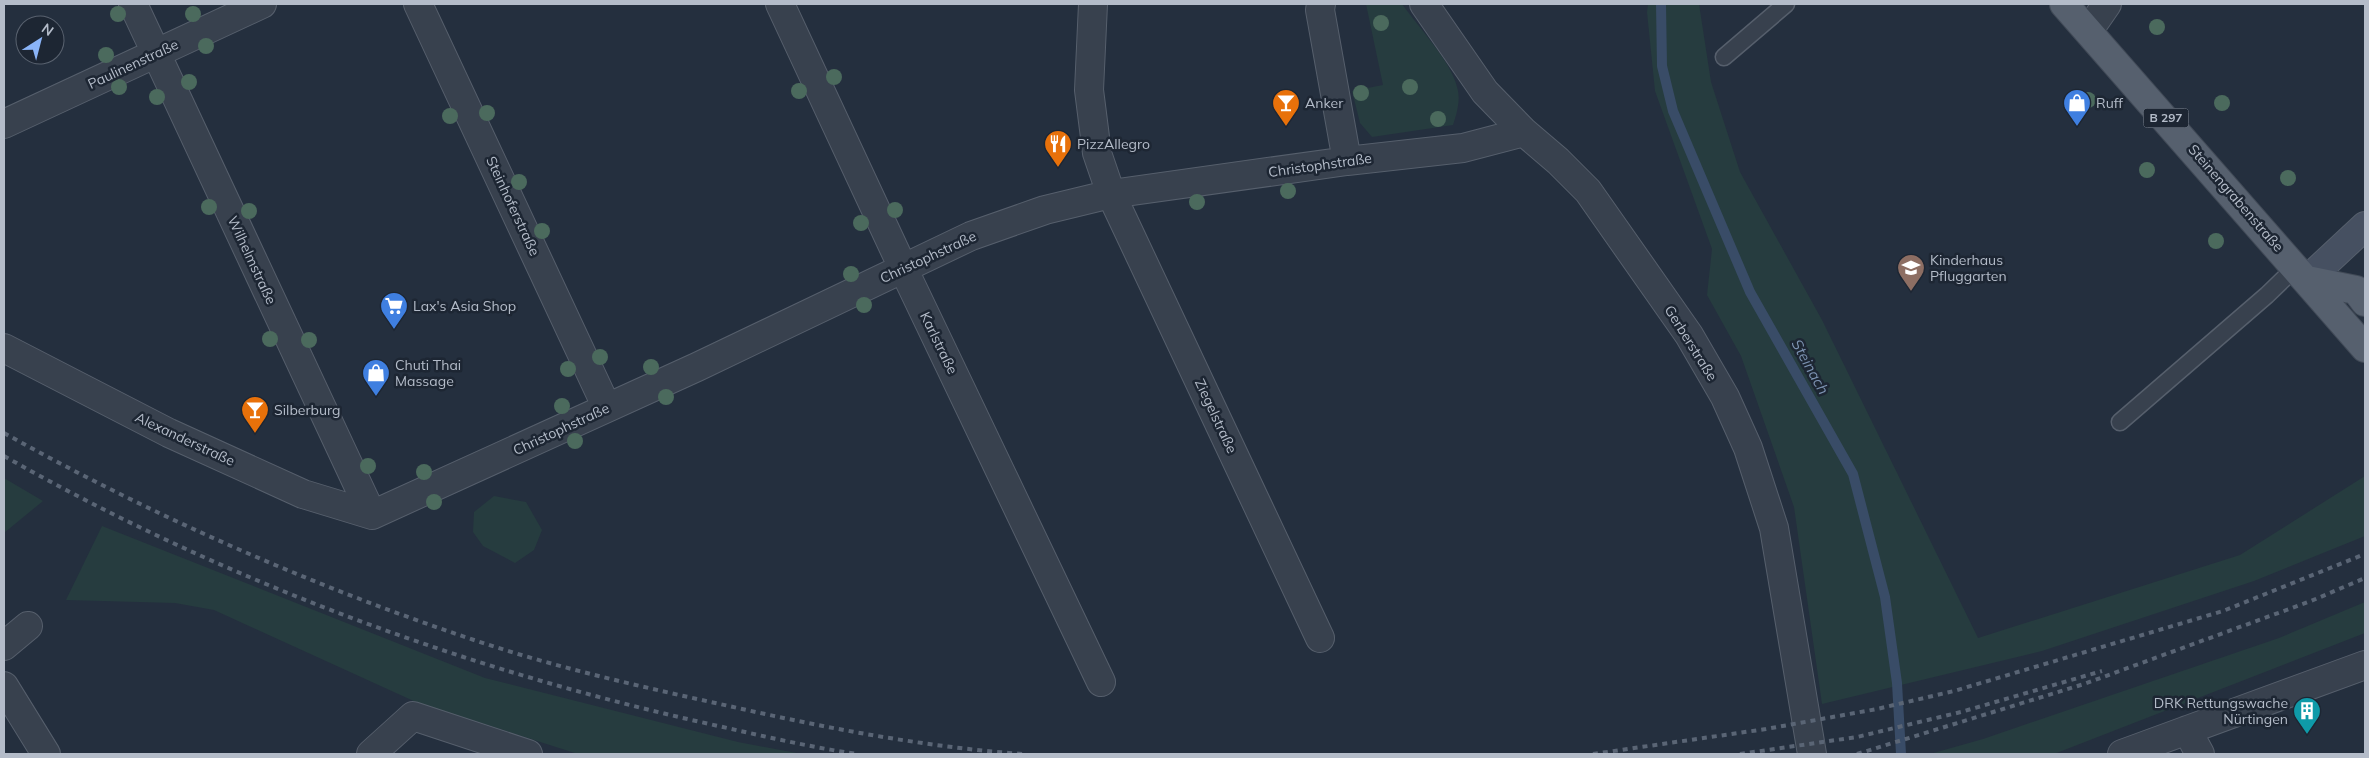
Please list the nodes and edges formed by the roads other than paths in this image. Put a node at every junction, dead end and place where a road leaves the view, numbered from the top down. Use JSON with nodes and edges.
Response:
{"nodes":[{"id":1,"x":133,"y":4,"type":"edge"},
{"id":2,"x":262,"y":4,"type":"edge"},
{"id":3,"x":418,"y":4,"type":"edge"},
{"id":4,"x":780,"y":4,"type":"edge"},
{"id":5,"x":1093,"y":4,"type":"edge"},
{"id":6,"x":1321,"y":4,"type":"edge"},
{"id":7,"x":1424,"y":4,"type":"edge"},
{"id":8,"x":1786,"y":4,"type":"edge"},
{"id":9,"x":2064,"y":4,"type":"edge"},
{"id":10,"x":2107,"y":4,"type":"edge"},
{"id":11,"x":2089,"y":30,"type":"junction"},
{"id":12,"x":156,"y":52,"type":"junction"},
{"id":13,"x":1724,"y":56,"type":"dead end"},
{"id":14,"x":4,"y":124,"type":"edge"},
{"id":15,"x":1524,"y":132,"type":"junction"},
{"id":16,"x":1347,"y":161,"type":"junction"},
{"id":17,"x":1111,"y":194,"type":"junction"},
{"id":18,"x":2365,"y":226,"type":"edge"},
{"id":19,"x":903,"y":268,"type":"junction"},
{"id":20,"x":2302,"y":274,"type":"junction"},
{"id":21,"x":2362,"y":291,"type":"edge"},
{"id":22,"x":4,"y":348,"type":"edge"},
{"id":23,"x":2365,"y":348,"type":"edge"},
{"id":24,"x":607,"y":408,"type":"junction"},
{"id":25,"x":2120,"y":422,"type":"dead end"},
{"id":26,"x":372,"y":515,"type":"junction"},
{"id":27,"x":28,"y":626,"type":"dead end"},
{"id":28,"x":1320,"y":638,"type":"dead end"},
{"id":29,"x":4,"y":646,"type":"edge"},
{"id":30,"x":2365,"y":665,"type":"edge"},
{"id":31,"x":1101,"y":682,"type":"dead end"},
{"id":32,"x":4,"y":686,"type":"edge"},
{"id":33,"x":2187,"y":730,"type":"junction"},
{"id":34,"x":46,"y":754,"type":"edge"},
{"id":35,"x":370,"y":754,"type":"edge"},
{"id":36,"x":528,"y":754,"type":"edge"},
{"id":37,"x":1812,"y":754,"type":"edge"},
{"id":38,"x":2122,"y":754,"type":"edge"},
{"id":39,"x":2200,"y":754,"type":"edge"}],
"edges":[{"from":1,"to":12,"type":"street","name":"Wilhelmstraße"},
{"from":2,"to":12,"type":"street","name":"Paulinenstraße"},
{"from":3,"to":24,"type":"street","name":"Steinhoferstraße"},
{"from":4,"to":19,"type":"street","name":"Karlstraße"},
{"from":5,"to":17,"type":"street","name":"Ziegelstraße"},
{"from":6,"to":16,"type":"street"},
{"from":7,"to":15,"type":"street","name":"Gerberstraße"},
{"from":8,"to":13,"type":"lane"},
{"from":9,"to":11,"type":"main road","name":"Steinengrabenstraße","number":"B 297"},
{"from":10,"to":11,"type":"street"},
{"from":11,"to":20,"type":"main road","name":"Steinengrabenstraße","number":"B 297"},
{"from":12,"to":14,"type":"street","name":"Paulinenstraße"},
{"from":12,"to":26,"type":"street","name":"Wilhelmstraße"},
{"from":15,"to":16,"type":"street","name":"Christophstraße"},
{"from":15,"to":37,"type":"street","name":"Gerberstraße"},
{"from":16,"to":17,"type":"street","name":"Christophstraße"},
{"from":17,"to":19,"type":"street","name":"Christophstraße"},
{"from":17,"to":28,"type":"street","name":"Ziegelstraße"},
{"from":18,"to":20,"type":"main road"},
{"from":19,"to":24,"type":"street","name":"Christophstraße"},
{"from":19,"to":31,"type":"street","name":"Karlstraße"},
{"from":20,"to":21,"type":"main road"},
{"from":20,"to":23,"type":"main road","name":"Steinengrabenstraße","number":"B 297"},
{"from":20,"to":25,"type":"lane"},
{"from":22,"to":26,"type":"street","name":"Alexanderstraße"},
{"from":24,"to":26,"type":"street","name":"Christophstraße"},
{"from":27,"to":29,"type":"street"},
{"from":30,"to":33,"type":"street"},
{"from":32,"to":34,"type":"street"},
{"from":33,"to":38,"type":"street"},
{"from":33,"to":39,"type":"street"},
{"from":35,"to":36,"type":"street"}]}
